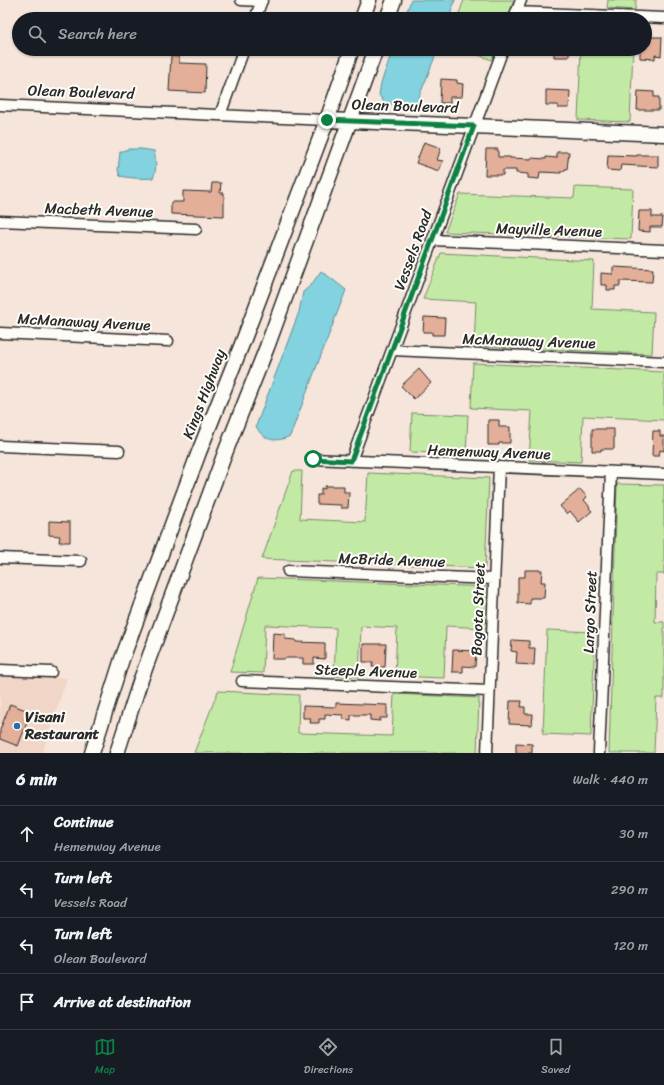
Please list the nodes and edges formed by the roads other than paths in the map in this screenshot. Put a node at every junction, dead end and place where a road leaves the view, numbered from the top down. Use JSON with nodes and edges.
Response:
{"nodes":[{"id":1,"x":241,"y":0,"type":"edge"},
{"id":2,"x":262,"y":0,"type":"edge"},
{"id":3,"x":369,"y":0,"type":"edge"},
{"id":4,"x":394,"y":0,"type":"edge"},
{"id":5,"x":521,"y":0,"type":"edge"},
{"id":6,"x":258,"y":12,"type":"edge"},
{"id":7,"x":365,"y":12,"type":"edge"},
{"id":8,"x":390,"y":12,"type":"edge"},
{"id":9,"x":516,"y":12,"type":"edge"},
{"id":10,"x":652,"y":18,"type":"edge"},
{"id":11,"x":664,"y":18,"type":"edge"},
{"id":12,"x":241,"y":56,"type":"edge"},
{"id":13,"x":350,"y":56,"type":"edge"},
{"id":14,"x":373,"y":56,"type":"edge"},
{"id":15,"x":500,"y":56,"type":"edge"},
{"id":16,"x":0,"y":106,"type":"edge"},
{"id":17,"x":220,"y":115,"type":"junction"},
{"id":18,"x":327,"y":120,"type":"junction"},
{"id":19,"x":350,"y":121,"type":"junction"},
{"id":20,"x":474,"y":126,"type":"junction"},
{"id":21,"x":664,"y":134,"type":"edge"},
{"id":22,"x":0,"y":221,"type":"edge"},
{"id":23,"x":196,"y":229,"type":"dead end"},
{"id":24,"x":432,"y":240,"type":"junction"},
{"id":25,"x":664,"y":250,"type":"edge"},
{"id":26,"x":0,"y":333,"type":"edge"},
{"id":27,"x":168,"y":341,"type":"dead end"},
{"id":28,"x":392,"y":350,"type":"junction"},
{"id":29,"x":664,"y":362,"type":"edge"},
{"id":30,"x":0,"y":446,"type":"edge"},
{"id":31,"x":119,"y":451,"type":"dead end"},
{"id":32,"x":313,"y":459,"type":"dead end"},
{"id":33,"x":351,"y":461,"type":"junction"},
{"id":34,"x":499,"y":467,"type":"junction"},
{"id":35,"x":611,"y":472,"type":"junction"},
{"id":36,"x":664,"y":474,"type":"edge"},
{"id":37,"x":0,"y":558,"type":"edge"},
{"id":38,"x":80,"y":561,"type":"dead end"},
{"id":39,"x":288,"y":571,"type":"dead end"},
{"id":40,"x":494,"y":579,"type":"junction"},
{"id":41,"x":0,"y":670,"type":"edge"},
{"id":42,"x":51,"y":672,"type":"dead end"},
{"id":43,"x":242,"y":681,"type":"dead end"},
{"id":44,"x":489,"y":691,"type":"junction"},
{"id":45,"x":92,"y":753,"type":"edge"},
{"id":46,"x":117,"y":753,"type":"edge"},
{"id":47,"x":487,"y":753,"type":"edge"},
{"id":48,"x":599,"y":753,"type":"edge"}],
"edges":[{"from":1,"to":2,"type":"street"},
{"from":2,"to":6,"type":"street"},
{"from":3,"to":7,"type":"main road"},
{"from":4,"to":8,"type":"main road"},
{"from":5,"to":9,"type":"street"},
{"from":10,"to":11,"type":"street"},
{"from":12,"to":17,"type":"street"},
{"from":13,"to":18,"type":"main road","name":"Kings Highway"},
{"from":14,"to":19,"type":"main road"},
{"from":15,"to":20,"type":"street","name":"Vessels Road"},
{"from":16,"to":17,"type":"street","name":"Olean Boulevard"},
{"from":17,"to":18,"type":"street","name":"Olean Boulevard"},
{"from":18,"to":19,"type":"main road","name":"Olean Boulevard"},
{"from":18,"to":45,"type":"main road","name":"Kings Highway"},
{"from":19,"to":20,"type":"main road","name":"Olean Boulevard"},
{"from":19,"to":46,"type":"main road"},
{"from":20,"to":21,"type":"main road","name":"Olean Boulevard"},
{"from":20,"to":24,"type":"street","name":"Vessels Road"},
{"from":22,"to":23,"type":"street","name":"Macbeth Avenue"},
{"from":24,"to":25,"type":"street","name":"Mayville Avenue"},
{"from":24,"to":28,"type":"street","name":"Vessels Road"},
{"from":26,"to":27,"type":"street","name":"McManaway Avenue"},
{"from":28,"to":29,"type":"street","name":"McManaway Avenue"},
{"from":28,"to":33,"type":"street","name":"Vessels Road"},
{"from":30,"to":31,"type":"street"},
{"from":32,"to":33,"type":"street","name":"Hemenway Avenue"},
{"from":33,"to":34,"type":"street","name":"Hemenway Avenue"},
{"from":34,"to":35,"type":"street","name":"Hemenway Avenue"},
{"from":34,"to":40,"type":"street","name":"Bogota Street"},
{"from":35,"to":36,"type":"street","name":"Hemenway Avenue"},
{"from":35,"to":48,"type":"street","name":"Largo Street"},
{"from":37,"to":38,"type":"street"},
{"from":39,"to":40,"type":"street","name":"McBride Avenue"},
{"from":40,"to":44,"type":"street","name":"Bogota Street"},
{"from":41,"to":42,"type":"street"},
{"from":43,"to":44,"type":"street","name":"Steeple Avenue"},
{"from":44,"to":47,"type":"street","name":"Bogota Street"}]}
